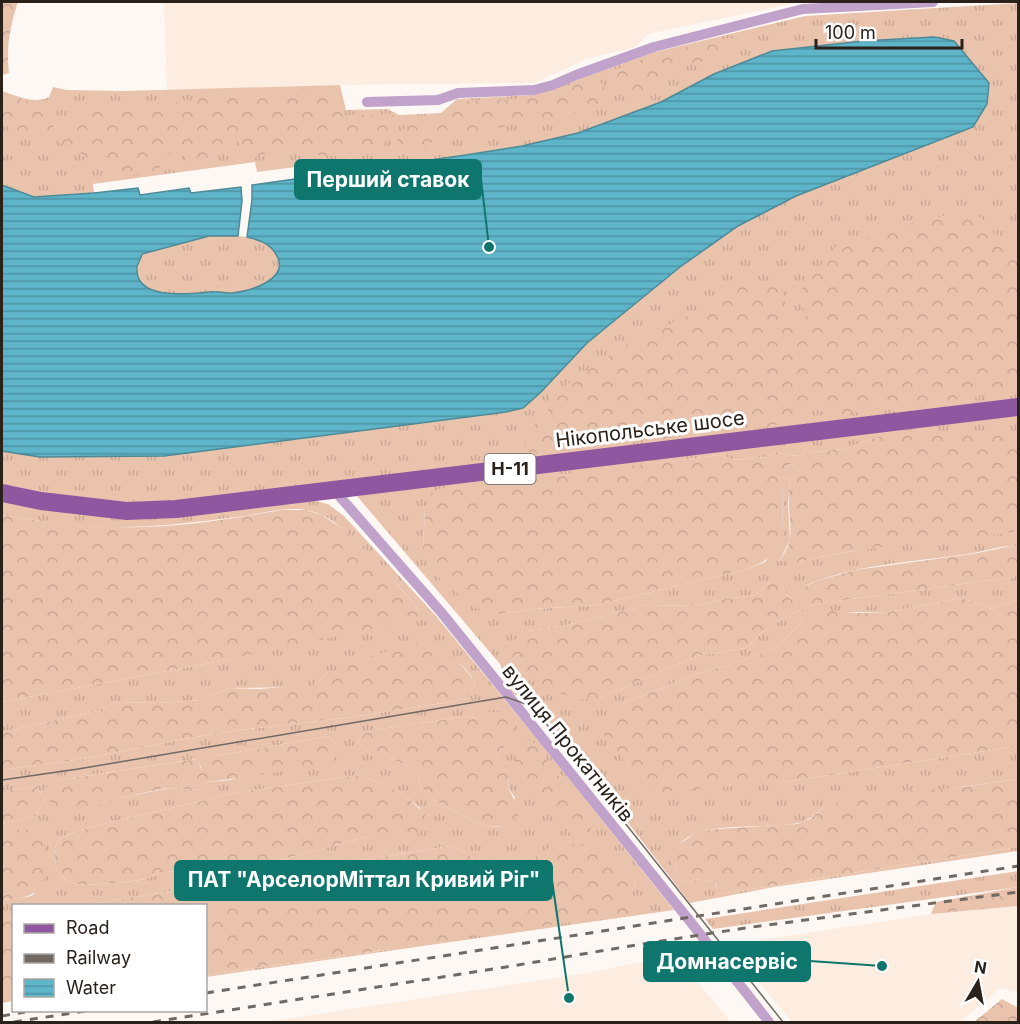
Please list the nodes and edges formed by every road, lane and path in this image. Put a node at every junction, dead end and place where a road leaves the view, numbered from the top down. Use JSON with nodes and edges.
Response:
{"nodes":[{"id":1,"x":933,"y":2,"type":"edge"},
{"id":2,"x":367,"y":102,"type":"dead end"},
{"id":3,"x":1018,"y":407,"type":"edge"},
{"id":4,"x":334,"y":490,"type":"junction"},
{"id":5,"x":2,"y":493,"type":"edge"},
{"id":6,"x":769,"y":1023,"type":"edge"}],
"edges":[{"from":1,"to":2,"type":"street"},
{"from":3,"to":4,"type":"main road","name":"Нікопольське шосе","number":"Н-11"},
{"from":4,"to":5,"type":"main road","name":"Нікопольське шосе","number":"Н-11"},
{"from":4,"to":6,"type":"street","name":"вулиця Прокатників"}]}
